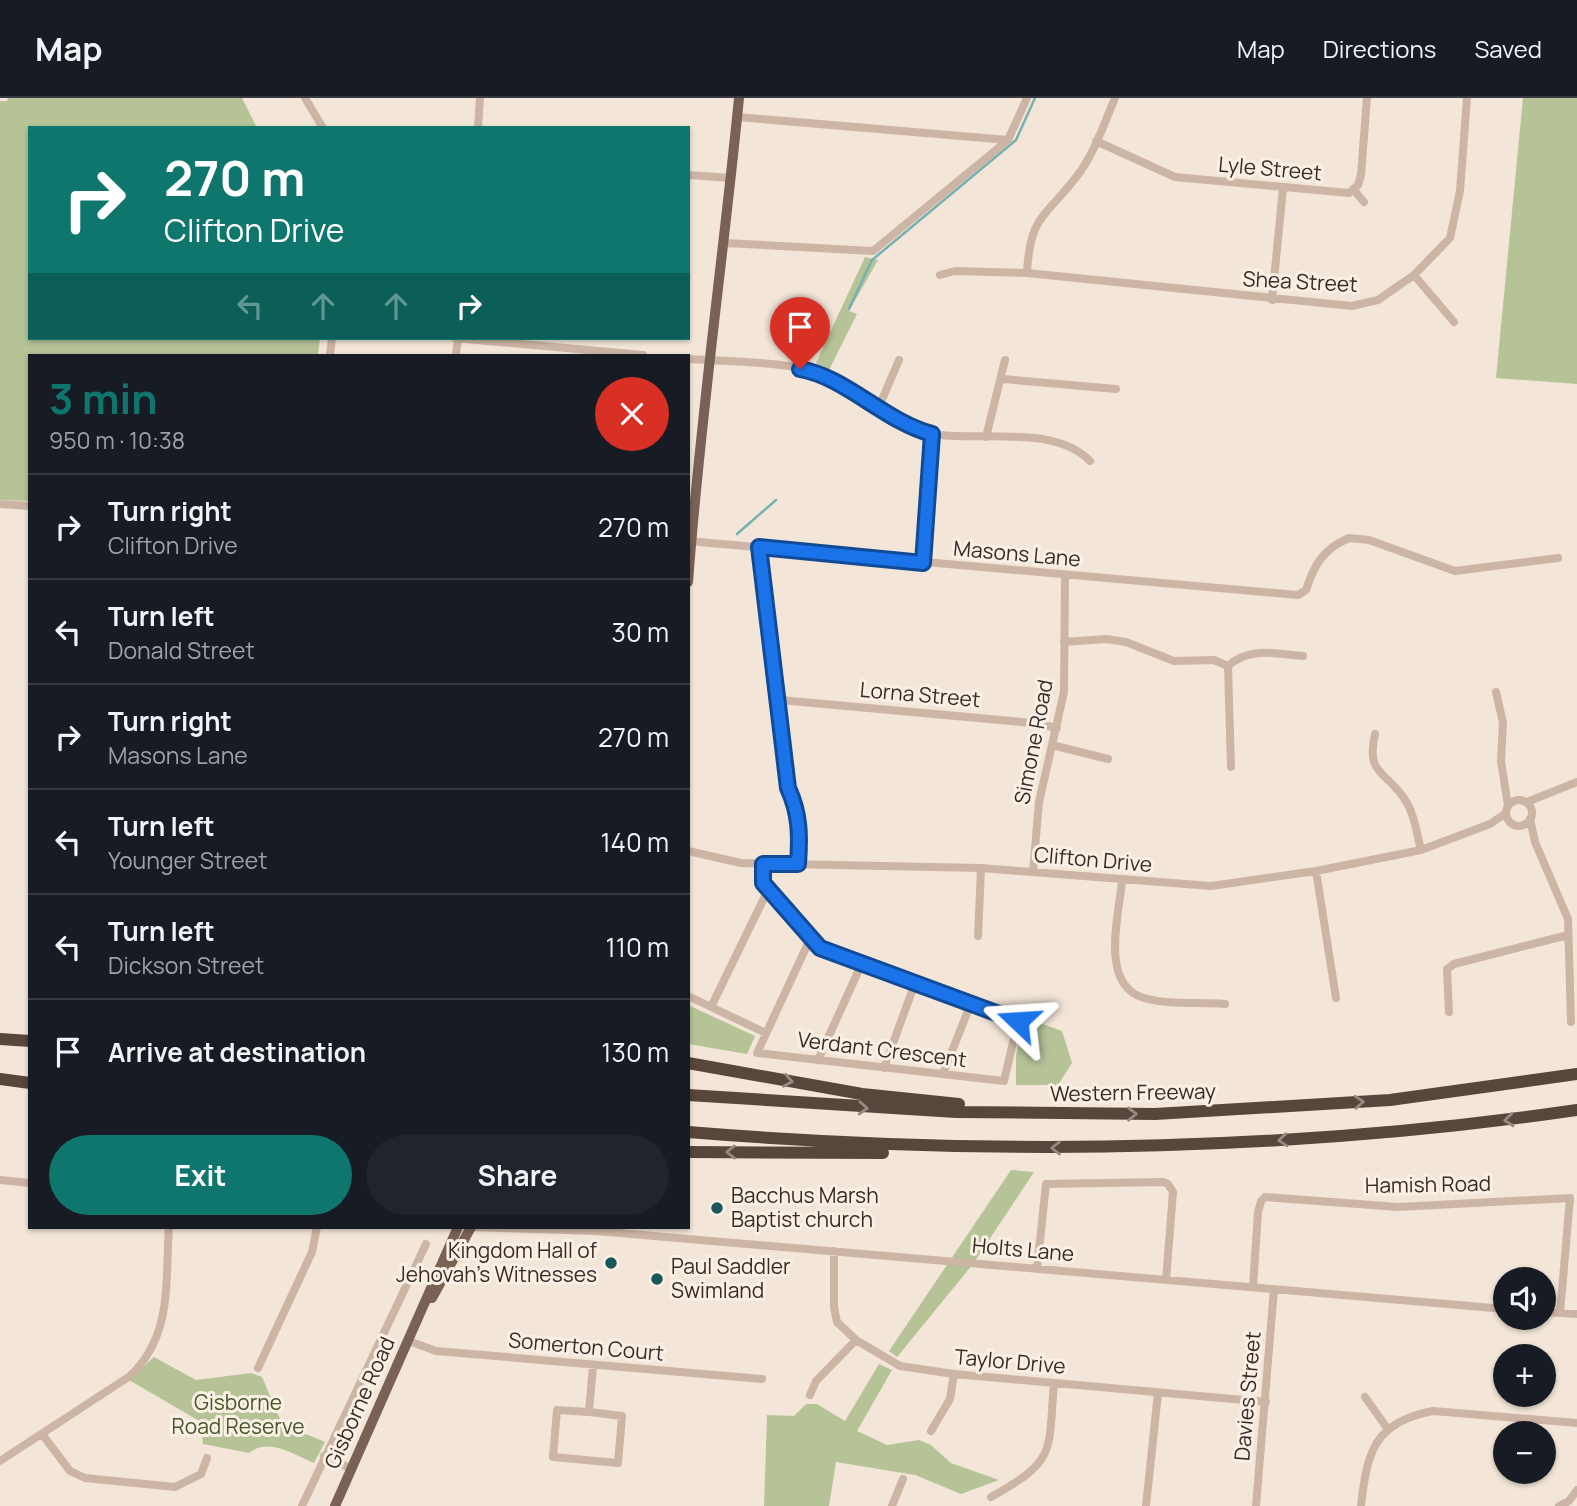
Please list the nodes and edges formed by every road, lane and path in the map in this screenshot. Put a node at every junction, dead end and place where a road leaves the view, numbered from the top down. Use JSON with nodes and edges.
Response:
{"nodes":[{"id":1,"x":305,"y":98,"type":"edge"},
{"id":2,"x":481,"y":98,"type":"edge"},
{"id":3,"x":739,"y":98,"type":"edge"},
{"id":4,"x":1027,"y":98,"type":"edge"},
{"id":5,"x":1115,"y":98,"type":"edge"},
{"id":6,"x":1367,"y":98,"type":"edge"},
{"id":7,"x":1467,"y":98,"type":"edge"},
{"id":8,"x":737,"y":117,"type":"junction"},
{"id":9,"x":322,"y":126,"type":"edge"},
{"id":10,"x":478,"y":126,"type":"edge"},
{"id":11,"x":1008,"y":140,"type":"junction"},
{"id":12,"x":1096,"y":141,"type":"junction"},
{"id":13,"x":690,"y":175,"type":"edge"},
{"id":14,"x":731,"y":178,"type":"junction"},
{"id":15,"x":1283,"y":188,"type":"junction"},
{"id":16,"x":1353,"y":190,"type":"junction"},
{"id":17,"x":1364,"y":202,"type":"dead end"},
{"id":18,"x":725,"y":243,"type":"junction"},
{"id":19,"x":1027,"y":273,"type":"junction"},
{"id":20,"x":940,"y":275,"type":"dead end"},
{"id":21,"x":1414,"y":275,"type":"junction"},
{"id":22,"x":1272,"y":300,"type":"junction"},
{"id":23,"x":1454,"y":322,"type":"dead end"},
{"id":24,"x":474,"y":340,"type":"edge"},
{"id":25,"x":583,"y":353,"type":"edge"},
{"id":26,"x":613,"y":354,"type":"edge"},
{"id":27,"x":690,"y":359,"type":"edge"},
{"id":28,"x":709,"y":360,"type":"junction"},
{"id":29,"x":899,"y":360,"type":"dead end"},
{"id":30,"x":1005,"y":360,"type":"dead end"},
{"id":31,"x":1003,"y":379,"type":"junction"},
{"id":32,"x":1116,"y":389,"type":"dead end"},
{"id":33,"x":878,"y":409,"type":"junction"},
{"id":34,"x":932,"y":434,"type":"junction"},
{"id":35,"x":986,"y":437,"type":"junction"},
{"id":36,"x":1090,"y":461,"type":"dead end"},
{"id":37,"x":0,"y":504,"type":"edge"},
{"id":38,"x":28,"y":506,"type":"edge"},
{"id":39,"x":690,"y":532,"type":"edge"},
{"id":40,"x":690,"y":541,"type":"edge"},
{"id":41,"x":759,"y":547,"type":"junction"},
{"id":42,"x":1558,"y":558,"type":"dead end"},
{"id":43,"x":923,"y":563,"type":"junction"},
{"id":44,"x":1065,"y":576,"type":"junction"},
{"id":45,"x":1064,"y":642,"type":"junction"},
{"id":46,"x":1303,"y":656,"type":"dead end"},
{"id":47,"x":1228,"y":666,"type":"junction"},
{"id":48,"x":1496,"y":692,"type":"dead end"},
{"id":49,"x":780,"y":700,"type":"junction"},
{"id":50,"x":1057,"y":728,"type":"junction"},
{"id":51,"x":1375,"y":734,"type":"dead end"},
{"id":52,"x":1052,"y":745,"type":"junction"},
{"id":53,"x":1108,"y":759,"type":"dead end"},
{"id":54,"x":1231,"y":767,"type":"dead end"},
{"id":55,"x":1505,"y":782,"type":"junction"},
{"id":56,"x":1577,"y":782,"type":"edge"},
{"id":57,"x":1545,"y":796,"type":"junction"},
{"id":58,"x":1524,"y":801,"type":"junction"},
{"id":59,"x":1507,"y":809,"type":"junction"},
{"id":60,"x":1531,"y":816,"type":"junction"},
{"id":61,"x":1490,"y":824,"type":"junction"},
{"id":62,"x":1515,"y":825,"type":"junction"},
{"id":63,"x":1535,"y":842,"type":"junction"},
{"id":64,"x":1421,"y":850,"type":"junction"},
{"id":65,"x":690,"y":852,"type":"edge"},
{"id":66,"x":763,"y":864,"type":"junction"},
{"id":67,"x":798,"y":864,"type":"junction"},
{"id":68,"x":981,"y":868,"type":"junction"},
{"id":69,"x":1316,"y":871,"type":"junction"},
{"id":70,"x":1033,"y":872,"type":"junction"},
{"id":71,"x":1122,"y":881,"type":"junction"},
{"id":72,"x":768,"y":890,"type":"junction"},
{"id":73,"x":1569,"y":935,"type":"junction"},
{"id":74,"x":978,"y":936,"type":"dead end"},
{"id":75,"x":810,"y":937,"type":"junction"},
{"id":76,"x":862,"y":963,"type":"junction"},
{"id":77,"x":915,"y":983,"type":"junction"},
{"id":78,"x":690,"y":997,"type":"edge"},
{"id":79,"x":1336,"y":998,"type":"dead end"},
{"id":80,"x":971,"y":1003,"type":"junction"},
{"id":81,"x":1225,"y":1004,"type":"dead end"},
{"id":82,"x":711,"y":1007,"type":"junction"},
{"id":83,"x":1449,"y":1012,"type":"dead end"},
{"id":84,"x":1571,"y":1022,"type":"dead end"},
{"id":85,"x":766,"y":1033,"type":"junction"},
{"id":86,"x":3,"y":1039,"type":"edge"},
{"id":87,"x":28,"y":1040,"type":"edge"},
{"id":88,"x":818,"y":1060,"type":"junction"},
{"id":89,"x":690,"y":1063,"type":"edge"},
{"id":90,"x":884,"y":1068,"type":"junction"},
{"id":91,"x":943,"y":1074,"type":"junction"},
{"id":92,"x":1577,"y":1074,"type":"edge"},
{"id":93,"x":0,"y":1078,"type":"edge"},
{"id":94,"x":28,"y":1081,"type":"edge"},
{"id":95,"x":690,"y":1095,"type":"edge"},
{"id":96,"x":1577,"y":1110,"type":"edge"},
{"id":97,"x":1064,"y":1115,"type":"junction"},
{"id":98,"x":690,"y":1132,"type":"edge"},
{"id":99,"x":995,"y":1149,"type":"junction"},
{"id":100,"x":690,"y":1152,"type":"edge"},
{"id":101,"x":0,"y":1180,"type":"edge"},
{"id":102,"x":28,"y":1183,"type":"edge"},
{"id":103,"x":169,"y":1229,"type":"edge"},
{"id":104,"x":317,"y":1229,"type":"edge"},
{"id":105,"x":457,"y":1229,"type":"edge"},
{"id":106,"x":469,"y":1229,"type":"edge"},
{"id":107,"x":505,"y":1229,"type":"edge"},
{"id":108,"x":528,"y":1229,"type":"edge"},
{"id":109,"x":563,"y":1229,"type":"edge"},
{"id":110,"x":426,"y":1244,"type":"dead end"},
{"id":111,"x":834,"y":1251,"type":"junction"},
{"id":112,"x":1037,"y":1269,"type":"junction"},
{"id":113,"x":1166,"y":1280,"type":"junction"},
{"id":114,"x":1253,"y":1287,"type":"junction"},
{"id":115,"x":1274,"y":1289,"type":"junction"},
{"id":116,"x":1493,"y":1308,"type":"edge"},
{"id":117,"x":1556,"y":1313,"type":"edge"},
{"id":118,"x":1560,"y":1313,"type":"junction"},
{"id":119,"x":1577,"y":1314,"type":"edge"},
{"id":120,"x":421,"y":1315,"type":"junction"},
{"id":121,"x":856,"y":1340,"type":"junction"},
{"id":122,"x":409,"y":1341,"type":"junction"},
{"id":123,"x":593,"y":1365,"type":"junction"},
{"id":124,"x":258,"y":1368,"type":"dead end"},
{"id":125,"x":954,"y":1374,"type":"junction"},
{"id":126,"x":762,"y":1380,"type":"dead end"},
{"id":127,"x":1054,"y":1383,"type":"junction"},
{"id":128,"x":1158,"y":1393,"type":"junction"},
{"id":129,"x":810,"y":1395,"type":"dead end"},
{"id":130,"x":1365,"y":1397,"type":"dead end"},
{"id":131,"x":1266,"y":1402,"type":"junction"},
{"id":132,"x":589,"y":1412,"type":"junction"},
{"id":133,"x":1577,"y":1423,"type":"edge"},
{"id":134,"x":1387,"y":1427,"type":"junction"},
{"id":135,"x":931,"y":1431,"type":"dead end"},
{"id":136,"x":42,"y":1434,"type":"junction"},
{"id":137,"x":324,"y":1456,"type":"junction"},
{"id":138,"x":207,"y":1458,"type":"dead end"},
{"id":139,"x":0,"y":1461,"type":"edge"},
{"id":140,"x":352,"y":1469,"type":"junction"},
{"id":141,"x":903,"y":1479,"type":"dead end"},
{"id":142,"x":1577,"y":1490,"type":"edge"},
{"id":143,"x":991,"y":1497,"type":"dead end"},
{"id":144,"x":302,"y":1506,"type":"edge"},
{"id":145,"x":335,"y":1506,"type":"edge"},
{"id":146,"x":892,"y":1506,"type":"edge"},
{"id":147,"x":1146,"y":1506,"type":"edge"},
{"id":148,"x":1256,"y":1506,"type":"edge"},
{"id":149,"x":1361,"y":1506,"type":"edge"},
{"id":150,"x":1559,"y":1506,"type":"edge"}],
"edges":[{"from":1,"to":9,"type":"street"},
{"from":2,"to":10,"type":"street"},
{"from":3,"to":8,"type":"main road"},
{"from":4,"to":11,"type":"street"},
{"from":5,"to":12,"type":"street"},
{"from":6,"to":16,"type":"street"},
{"from":7,"to":21,"type":"street","name":"Shea Street"},
{"from":8,"to":11,"type":"street"},
{"from":8,"to":14,"type":"main road"},
{"from":11,"to":18,"type":"street"},
{"from":12,"to":15,"type":"street","name":"Lyle Street"},
{"from":12,"to":19,"type":"street"},
{"from":13,"to":14,"type":"street"},
{"from":14,"to":18,"type":"main road"},
{"from":15,"to":16,"type":"street","name":"Lyle Street"},
{"from":15,"to":22,"type":"street"},
{"from":16,"to":17,"type":"street"},
{"from":18,"to":28,"type":"main road"},
{"from":19,"to":20,"type":"street","name":"Shea Street"},
{"from":19,"to":22,"type":"street","name":"Shea Street"},
{"from":21,"to":22,"type":"street","name":"Shea Street"},
{"from":21,"to":23,"type":"street"},
{"from":24,"to":25,"type":"street"},
{"from":25,"to":26,"type":"street"},
{"from":27,"to":28,"type":"street"},
{"from":28,"to":33,"type":"street"},
{"from":28,"to":39,"type":"main road"},
{"from":29,"to":33,"type":"street"},
{"from":30,"to":31,"type":"street"},
{"from":31,"to":32,"type":"street"},
{"from":31,"to":35,"type":"street"},
{"from":33,"to":34,"type":"street"},
{"from":34,"to":35,"type":"street"},
{"from":34,"to":43,"type":"street"},
{"from":35,"to":36,"type":"street"},
{"from":37,"to":38,"type":"street"},
{"from":40,"to":41,"type":"street","name":"Masons Lane"},
{"from":41,"to":43,"type":"street","name":"Masons Lane"},
{"from":41,"to":49,"type":"street"},
{"from":42,"to":44,"type":"street","name":"Masons Lane"},
{"from":43,"to":44,"type":"street","name":"Masons Lane"},
{"from":44,"to":45,"type":"street","name":"Simone Road"},
{"from":45,"to":47,"type":"street"},
{"from":45,"to":50,"type":"street","name":"Simone Road"},
{"from":46,"to":47,"type":"street"},
{"from":47,"to":54,"type":"street"},
{"from":48,"to":55,"type":"street"},
{"from":49,"to":50,"type":"street","name":"Lorna Street"},
{"from":49,"to":67,"type":"street"},
{"from":50,"to":52,"type":"street","name":"Simone Road"},
{"from":51,"to":64,"type":"street"},
{"from":52,"to":53,"type":"street"},
{"from":52,"to":70,"type":"street","name":"Simone Road"},
{"from":55,"to":58,"type":"street"},
{"from":55,"to":59,"type":"street"},
{"from":56,"to":57,"type":"street"},
{"from":57,"to":58,"type":"street"},
{"from":57,"to":60,"type":"street"},
{"from":58,"to":59,"type":"street","name":"Clifton Drive"},
{"from":58,"to":60,"type":"street"},
{"from":59,"to":61,"type":"street","name":"Clifton Drive"},
{"from":59,"to":62,"type":"street"},
{"from":60,"to":62,"type":"street"},
{"from":60,"to":63,"type":"street"},
{"from":61,"to":62,"type":"street","name":"Clifton Drive"},
{"from":61,"to":64,"type":"street","name":"Clifton Drive"},
{"from":62,"to":63,"type":"street"},
{"from":63,"to":73,"type":"street"},
{"from":64,"to":69,"type":"street","name":"Clifton Drive"},
{"from":65,"to":66,"type":"street","name":"Clifton Drive"},
{"from":66,"to":67,"type":"street","name":"Clifton Drive"},
{"from":66,"to":72,"type":"street"},
{"from":67,"to":68,"type":"street","name":"Clifton Drive"},
{"from":68,"to":70,"type":"street","name":"Clifton Drive"},
{"from":68,"to":74,"type":"street"},
{"from":69,"to":71,"type":"street","name":"Clifton Drive"},
{"from":69,"to":79,"type":"street"},
{"from":70,"to":71,"type":"street","name":"Clifton Drive"},
{"from":71,"to":81,"type":"street"},
{"from":72,"to":75,"type":"street"},
{"from":72,"to":82,"type":"street"},
{"from":73,"to":83,"type":"street"},
{"from":73,"to":84,"type":"street"},
{"from":75,"to":76,"type":"street"},
{"from":75,"to":85,"type":"street"},
{"from":76,"to":77,"type":"street"},
{"from":76,"to":88,"type":"street"},
{"from":77,"to":80,"type":"street"},
{"from":77,"to":90,"type":"street"},
{"from":78,"to":82,"type":"street"},
{"from":80,"to":91,"type":"street"},
{"from":80,"to":91,"type":"street","name":"Verdant Crescent"},
{"from":82,"to":85,"type":"street"},
{"from":85,"to":88,"type":"street","name":"Verdant Crescent"},
{"from":86,"to":87,"type":"highway"},
{"from":88,"to":90,"type":"street","name":"Verdant Crescent"},
{"from":89,"to":97,"type":"highway","one_way":true},
{"from":90,"to":91,"type":"street","name":"Verdant Crescent"},
{"from":97,"to":92,"type":"highway","name":"Western Freeway","one_way":true},
{"from":93,"to":94,"type":"highway"},
{"from":95,"to":97,"type":"highway","name":"Western Freeway","one_way":true},
{"from":96,"to":99,"type":"highway","one_way":true},
{"from":98,"to":99,"type":"highway"},
{"from":99,"to":100,"type":"highway","one_way":true},
{"from":101,"to":102,"type":"street"},
{"from":103,"to":136,"type":"street"},
{"from":104,"to":124,"type":"street"},
{"from":105,"to":120,"type":"main road","name":"Gisborne Road"},
{"from":106,"to":120,"type":"main road","name":"Gisborne Road"},
{"from":107,"to":108,"type":"street","name":"Holts Lane"},
{"from":109,"to":111,"type":"street","name":"Holts Lane"},
{"from":110,"to":137,"type":"street"},
{"from":111,"to":112,"type":"street","name":"Holts Lane"},
{"from":111,"to":121,"type":"street","name":"Taylor Drive"},
{"from":112,"to":113,"type":"street","name":"Holts Lane"},
{"from":112,"to":113,"type":"street"},
{"from":113,"to":114,"type":"street","name":"Holts Lane"},
{"from":114,"to":115,"type":"street","name":"Holts Lane"},
{"from":114,"to":118,"type":"street","name":"Hamish Road"},
{"from":115,"to":116,"type":"street","name":"Holts Lane"},
{"from":115,"to":131,"type":"street","name":"Davies Street"},
{"from":117,"to":118,"type":"street"},
{"from":118,"to":119,"type":"street"},
{"from":120,"to":122,"type":"main road","name":"Gisborne Road"},
{"from":121,"to":125,"type":"street","name":"Taylor Drive"},
{"from":121,"to":129,"type":"street"},
{"from":122,"to":123,"type":"street","name":"Somerton Court"},
{"from":122,"to":140,"type":"main road","name":"Gisborne Road"},
{"from":123,"to":126,"type":"street","name":"Somerton Court"},
{"from":123,"to":132,"type":"street"},
{"from":125,"to":127,"type":"street","name":"Taylor Drive"},
{"from":125,"to":135,"type":"street"},
{"from":127,"to":128,"type":"street","name":"Taylor Drive"},
{"from":127,"to":143,"type":"street"},
{"from":128,"to":131,"type":"street","name":"Taylor Drive"},
{"from":128,"to":147,"type":"street"},
{"from":130,"to":134,"type":"street"},
{"from":131,"to":148,"type":"street","name":"Davies Street"},
{"from":132,"to":132,"type":"street"},
{"from":133,"to":134,"type":"street"},
{"from":134,"to":149,"type":"street"},
{"from":136,"to":138,"type":"street"},
{"from":136,"to":139,"type":"street"},
{"from":137,"to":140,"type":"street"},
{"from":137,"to":144,"type":"street"},
{"from":140,"to":145,"type":"main road","name":"Gisborne Road"},
{"from":141,"to":146,"type":"street"},
{"from":142,"to":150,"type":"street"}]}
